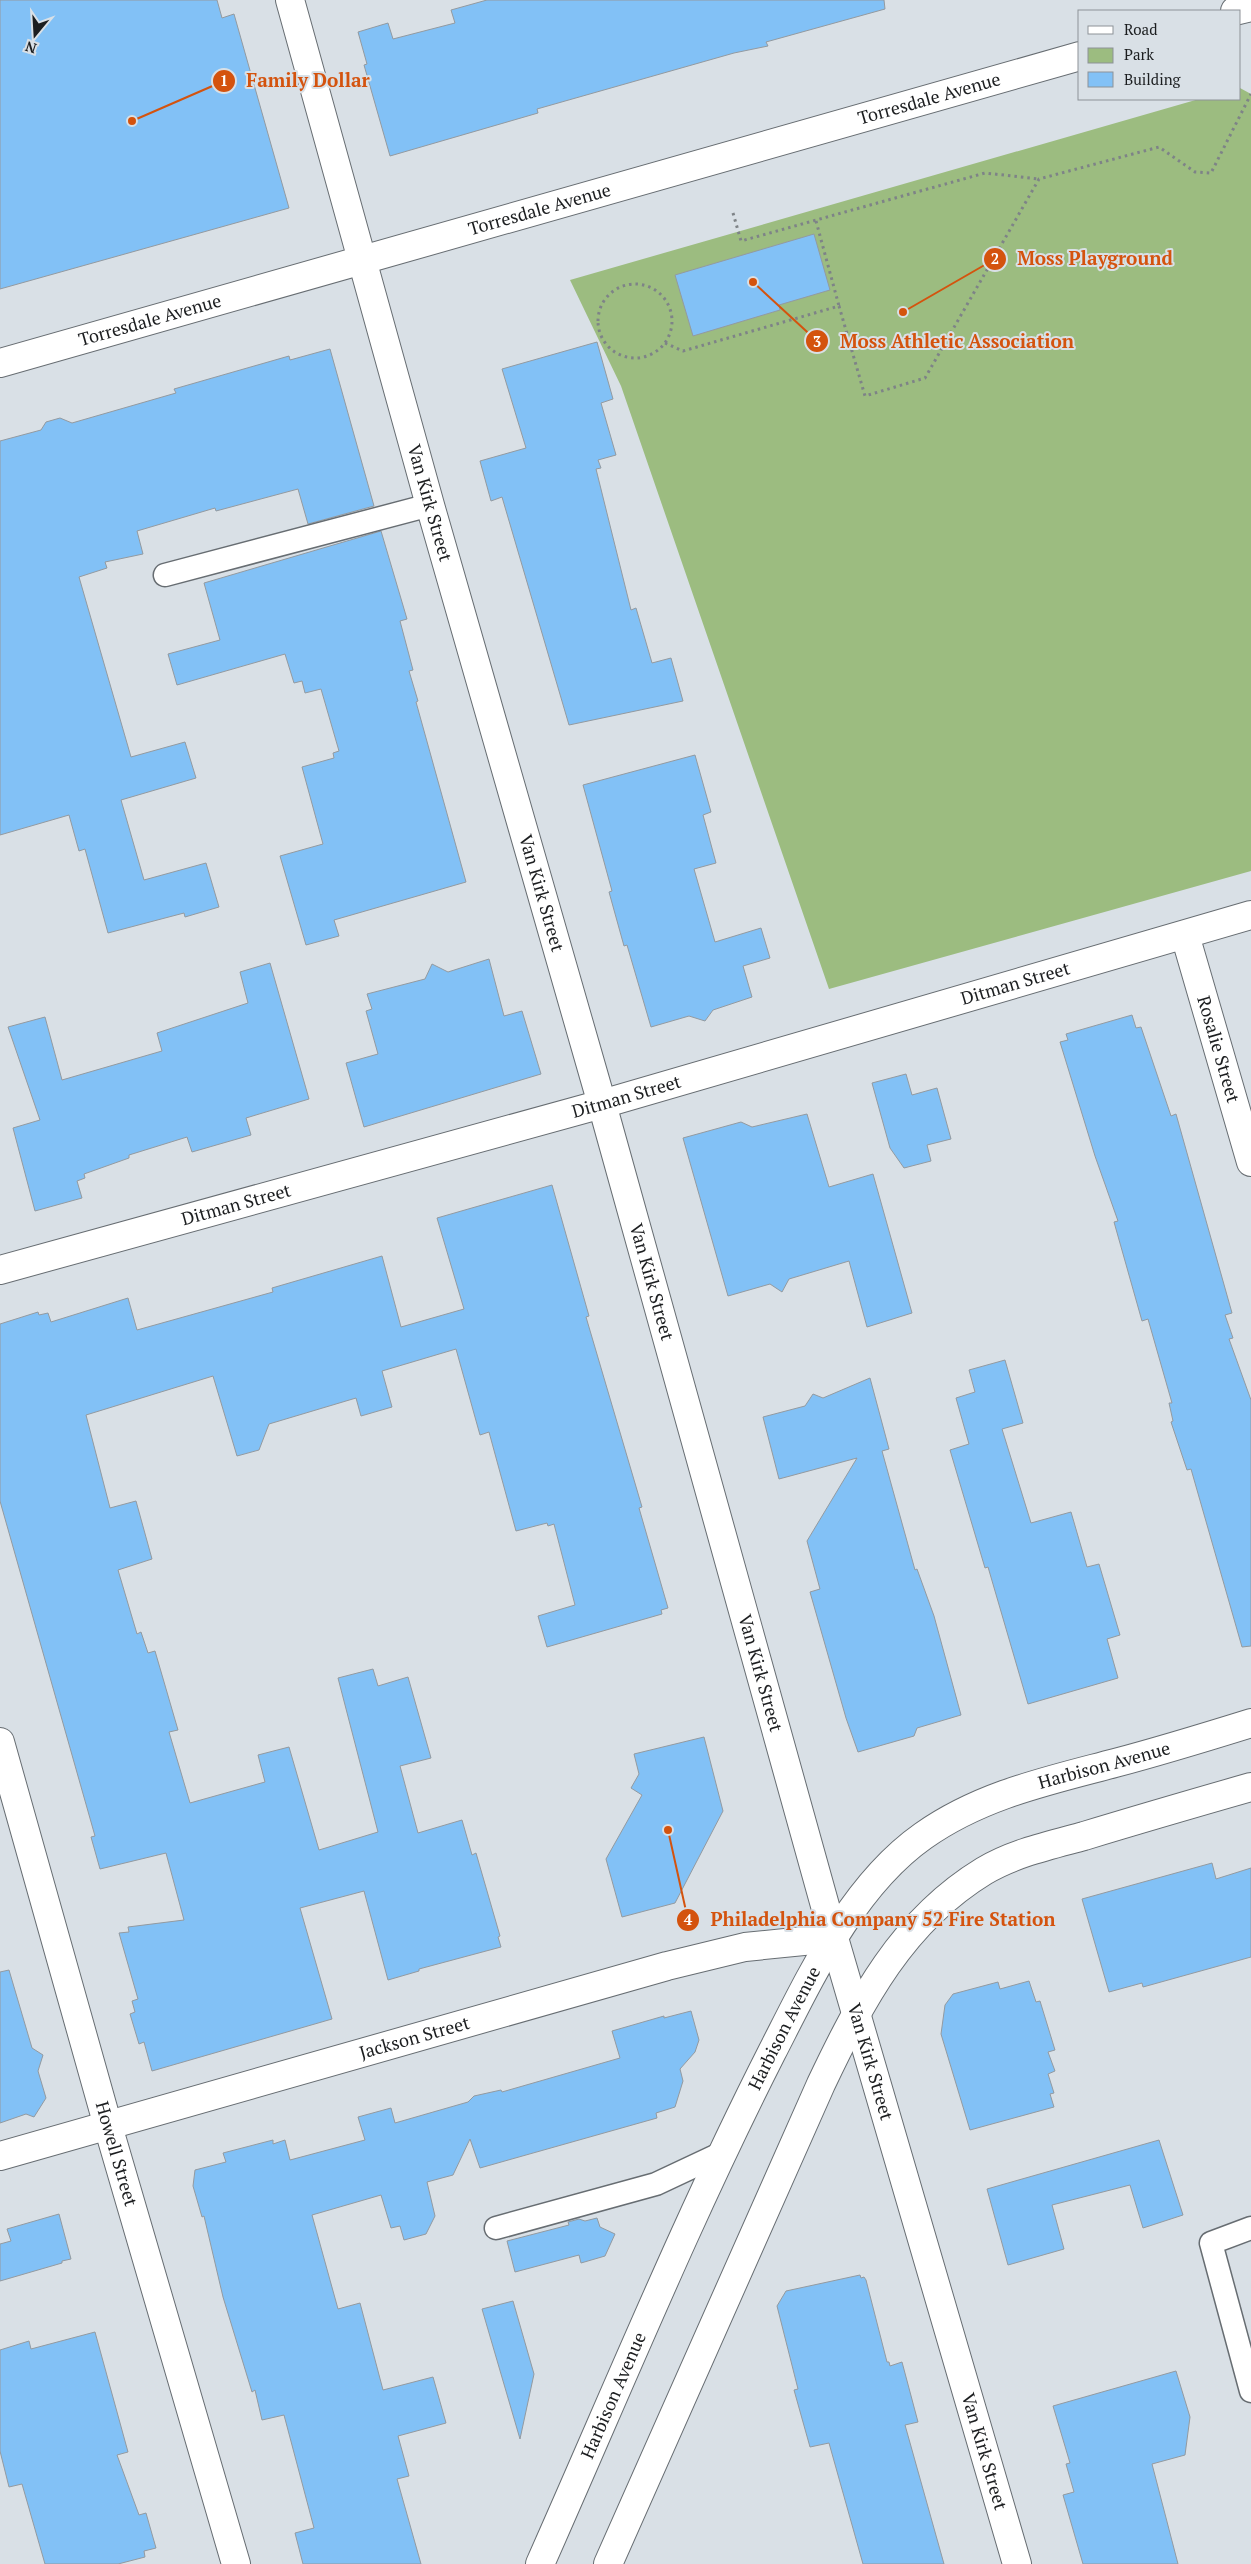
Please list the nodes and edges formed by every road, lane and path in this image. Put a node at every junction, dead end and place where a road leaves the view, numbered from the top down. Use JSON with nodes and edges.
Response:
{"nodes":[{"id":1,"x":290,"y":0,"type":"edge"},
{"id":2,"x":1078,"y":57,"type":"edge"},
{"id":3,"x":1251,"y":94,"type":"edge"},
{"id":4,"x":1039,"y":179,"type":"junction"},
{"id":5,"x":733,"y":213,"type":"dead end"},
{"id":6,"x":816,"y":221,"type":"junction"},
{"id":7,"x":362,"y":260,"type":"junction"},
{"id":8,"x":839,"y":306,"type":"junction"},
{"id":9,"x":665,"y":343,"type":"junction"},
{"id":10,"x":0,"y":362,"type":"edge"},
{"id":11,"x":430,"y":505,"type":"junction"},
{"id":12,"x":165,"y":575,"type":"dead end"},
{"id":13,"x":1251,"y":915,"type":"edge"},
{"id":14,"x":1185,"y":935,"type":"junction"},
{"id":15,"x":602,"y":1104,"type":"junction"},
{"id":16,"x":1251,"y":1162,"type":"edge"},
{"id":17,"x":0,"y":1270,"type":"edge"},
{"id":18,"x":1251,"y":1723,"type":"edge"},
{"id":19,"x":0,"y":1742,"type":"edge"},
{"id":20,"x":1251,"y":1787,"type":"edge"},
{"id":21,"x":834,"y":1938,"type":"junction"},
{"id":22,"x":856,"y":2012,"type":"junction"},
{"id":23,"x":108,"y":2126,"type":"junction"},
{"id":24,"x":722,"y":2153,"type":"junction"},
{"id":25,"x":0,"y":2156,"type":"edge"},
{"id":26,"x":496,"y":2228,"type":"dead end"},
{"id":27,"x":1251,"y":2228,"type":"edge"},
{"id":28,"x":1251,"y":2391,"type":"edge"},
{"id":29,"x":236,"y":2564,"type":"edge"},
{"id":30,"x":540,"y":2564,"type":"edge"},
{"id":31,"x":608,"y":2564,"type":"edge"},
{"id":32,"x":1017,"y":2564,"type":"edge"}],
"edges":[{"from":1,"to":7,"type":"street","name":"Van Kirk Street"},
{"from":2,"to":7,"type":"street","name":"Torresdale Avenue"},
{"from":3,"to":4,"type":"path"},
{"from":4,"to":6,"type":"path"},
{"from":4,"to":8,"type":"path"},
{"from":5,"to":6,"type":"path"},
{"from":6,"to":8,"type":"path"},
{"from":7,"to":10,"type":"street","name":"Torresdale Avenue"},
{"from":7,"to":11,"type":"street","name":"Van Kirk Street"},
{"from":8,"to":9,"type":"path"},
{"from":9,"to":9,"type":"path"},
{"from":11,"to":12,"type":"lane"},
{"from":11,"to":15,"type":"street","name":"Van Kirk Street"},
{"from":13,"to":14,"type":"street","name":"Ditman Street"},
{"from":14,"to":15,"type":"street","name":"Ditman Street"},
{"from":14,"to":16,"type":"street","name":"Rosalie Street"},
{"from":15,"to":17,"type":"street","name":"Ditman Street"},
{"from":15,"to":21,"type":"street","name":"Van Kirk Street"},
{"from":18,"to":21,"type":"street","name":"Harbison Avenue"},
{"from":19,"to":23,"type":"street","name":"Howell Street"},
{"from":20,"to":22,"type":"street"},
{"from":21,"to":22,"type":"street","name":"Van Kirk Street"},
{"from":21,"to":23,"type":"street","name":"Jackson Street"},
{"from":21,"to":24,"type":"street","name":"Harbison Avenue"},
{"from":22,"to":31,"type":"street"},
{"from":22,"to":32,"type":"street","name":"Van Kirk Street"},
{"from":23,"to":25,"type":"street","name":"Jackson Street"},
{"from":23,"to":29,"type":"street","name":"Howell Street"},
{"from":24,"to":26,"type":"lane"},
{"from":24,"to":30,"type":"street","name":"Harbison Avenue"},
{"from":27,"to":28,"type":"lane"}]}
